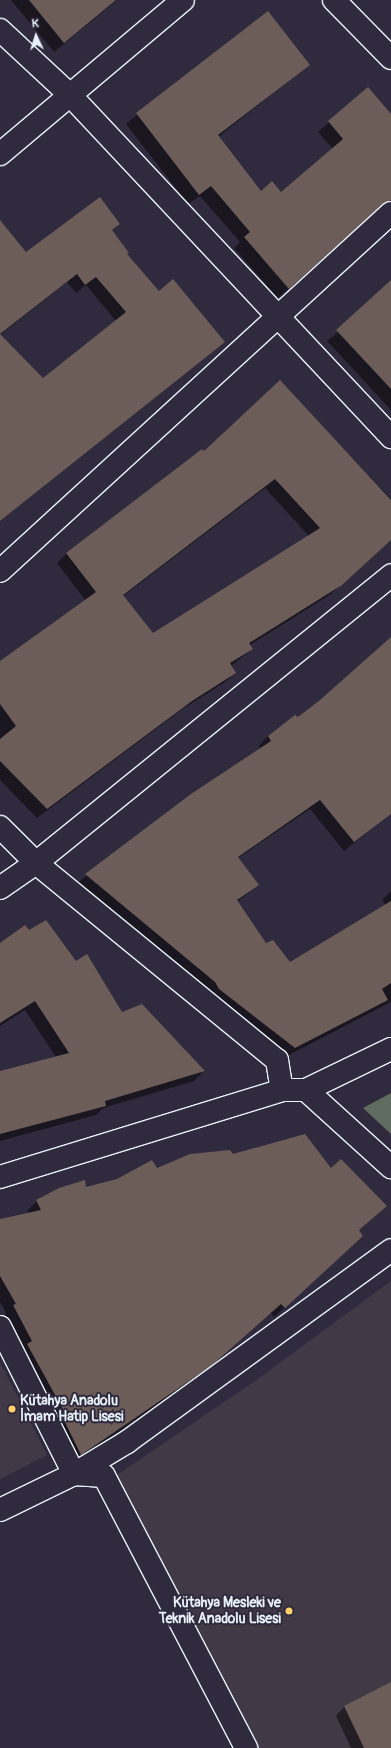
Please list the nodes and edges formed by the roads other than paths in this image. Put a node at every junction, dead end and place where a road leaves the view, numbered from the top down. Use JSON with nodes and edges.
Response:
{"nodes":[{"id":1,"x":183,"y":0,"type":"edge"},
{"id":2,"x":334,"y":0,"type":"edge"},
{"id":3,"x":0,"y":30,"type":"edge"},
{"id":4,"x":391,"y":58,"type":"edge"},
{"id":5,"x":71,"y":96,"type":"junction"},
{"id":6,"x":0,"y":154,"type":"edge"},
{"id":7,"x":391,"y":213,"type":"edge"},
{"id":8,"x":279,"y":318,"type":"junction"},
{"id":9,"x":391,"y":437,"type":"edge"},
{"id":10,"x":0,"y":571,"type":"edge"},
{"id":11,"x":391,"y":576,"type":"edge"},
{"id":12,"x":0,"y":827,"type":"edge"},
{"id":13,"x":36,"y":862,"type":"junction"},
{"id":14,"x":0,"y":888,"type":"edge"},
{"id":15,"x":391,"y":1049,"type":"edge"},
{"id":16,"x":282,"y":1090,"type":"junction"},
{"id":17,"x":306,"y":1090,"type":"junction"},
{"id":18,"x":391,"y":1167,"type":"edge"},
{"id":19,"x":0,"y":1177,"type":"edge"},
{"id":20,"x":391,"y":1250,"type":"edge"},
{"id":21,"x":0,"y":1327,"type":"edge"},
{"id":22,"x":74,"y":1474,"type":"junction"},
{"id":23,"x":0,"y":1510,"type":"edge"},
{"id":24,"x":246,"y":1748,"type":"edge"}],
"edges":[{"from":1,"to":5,"type":"street"},
{"from":2,"to":4,"type":"street"},
{"from":3,"to":5,"type":"street"},
{"from":5,"to":6,"type":"street"},
{"from":5,"to":8,"type":"street"},
{"from":7,"to":8,"type":"street"},
{"from":8,"to":9,"type":"street"},
{"from":8,"to":10,"type":"street"},
{"from":11,"to":13,"type":"street"},
{"from":12,"to":13,"type":"street"},
{"from":13,"to":14,"type":"street"},
{"from":13,"to":16,"type":"street"},
{"from":15,"to":17,"type":"street"},
{"from":16,"to":17,"type":"street"},
{"from":16,"to":19,"type":"street"},
{"from":17,"to":18,"type":"street"},
{"from":20,"to":22,"type":"street"},
{"from":21,"to":22,"type":"street"},
{"from":22,"to":23,"type":"street"},
{"from":22,"to":24,"type":"street"}]}
